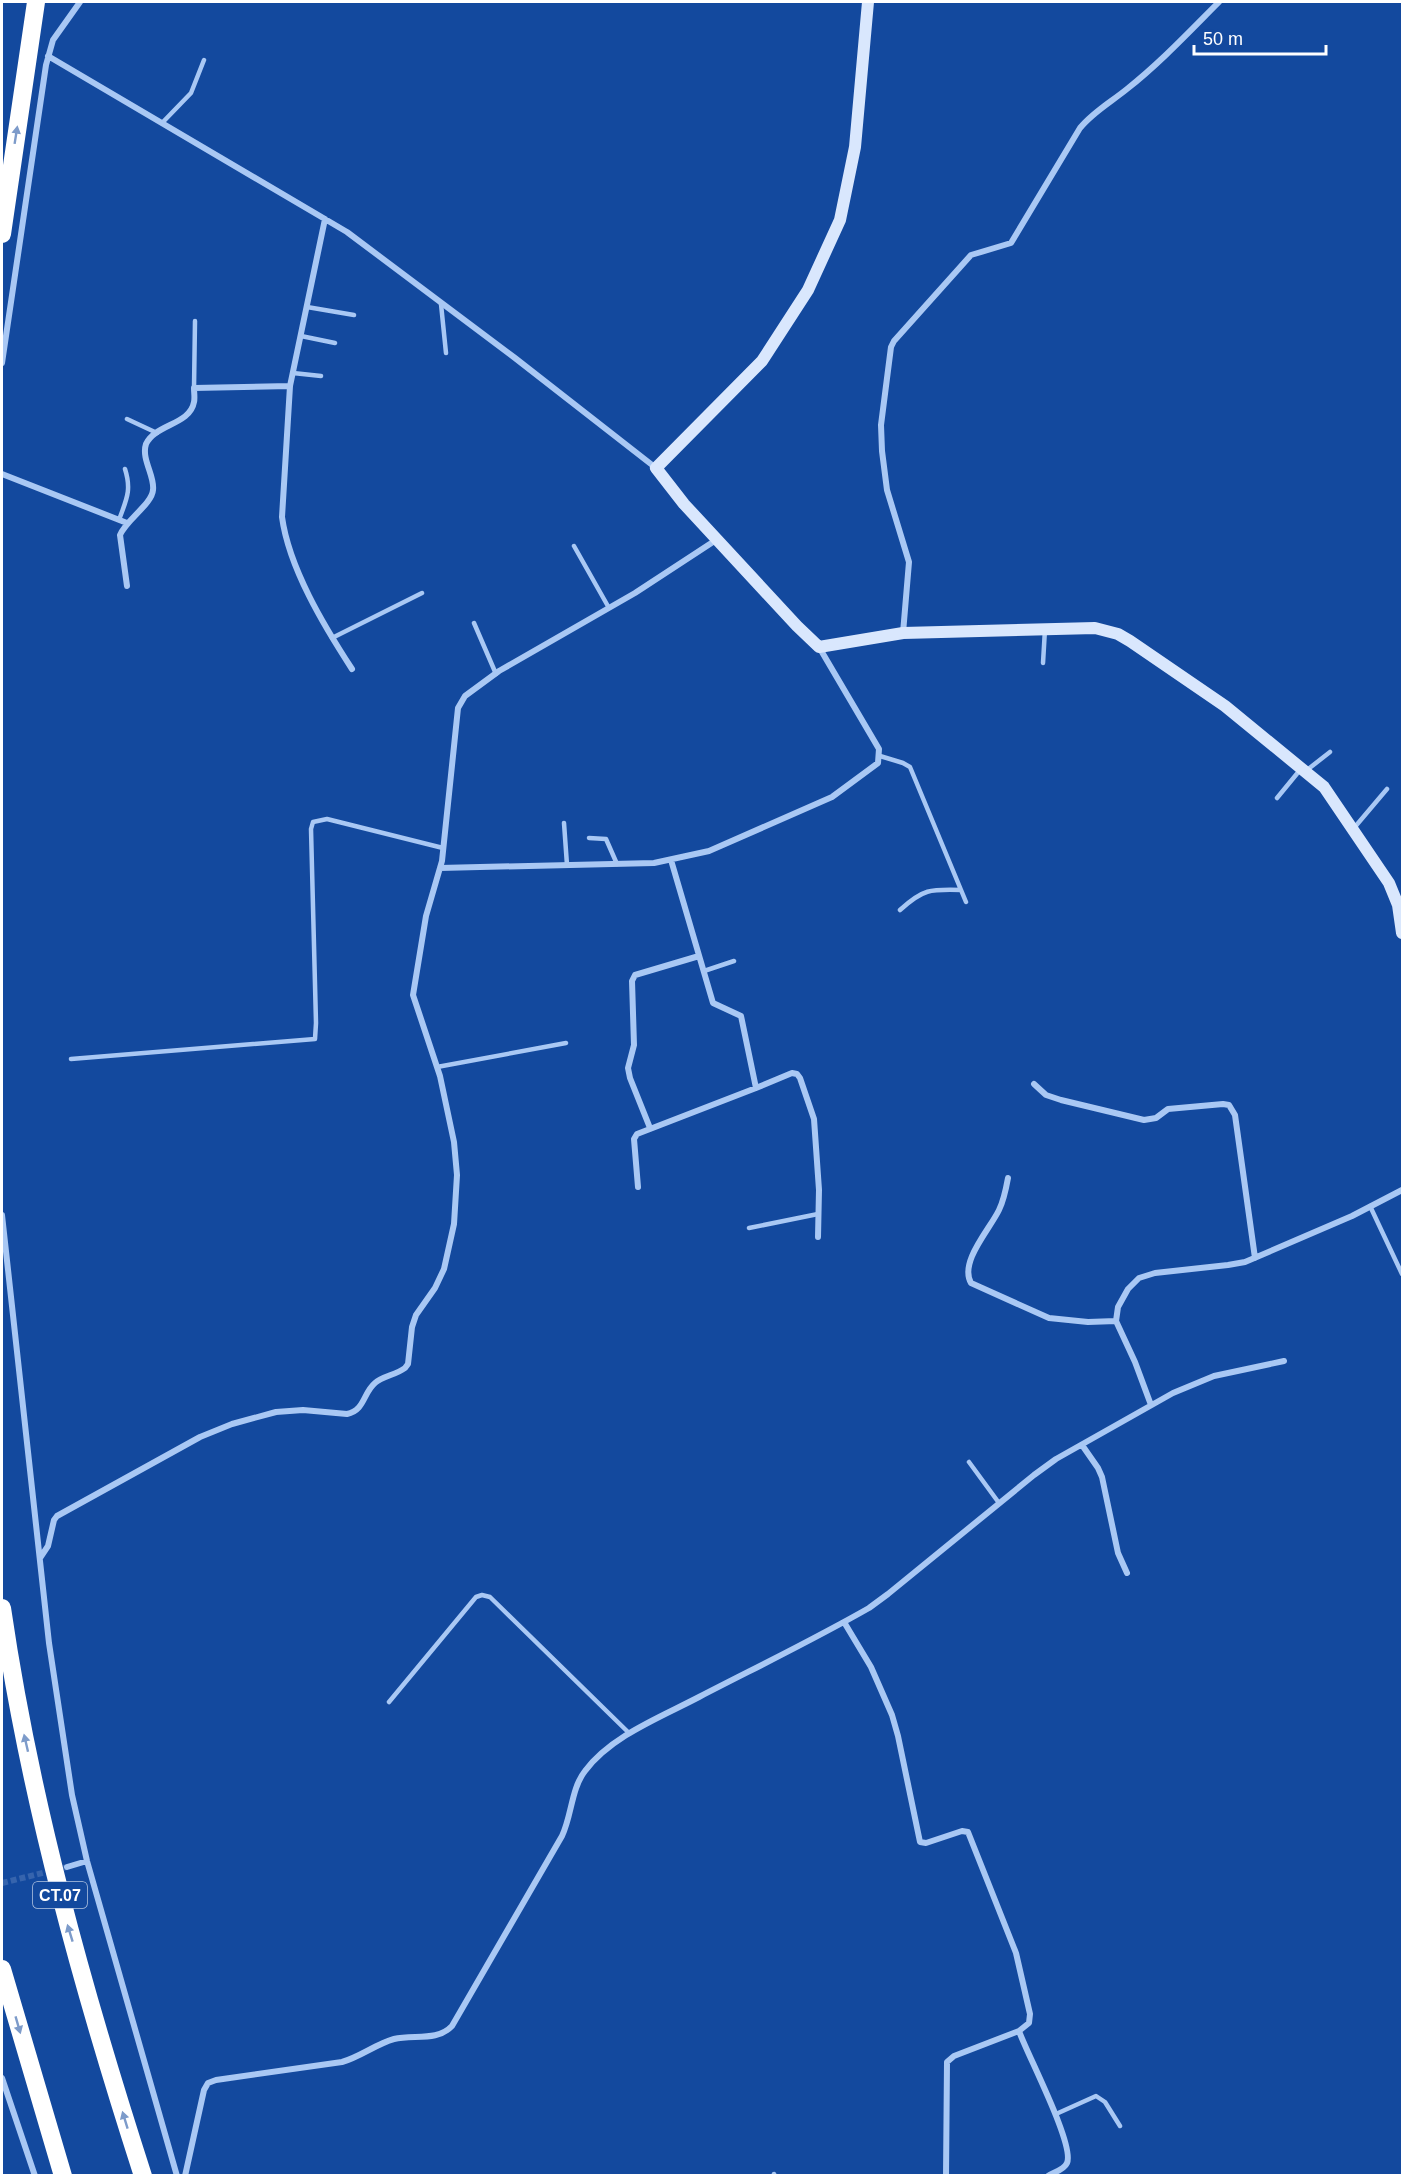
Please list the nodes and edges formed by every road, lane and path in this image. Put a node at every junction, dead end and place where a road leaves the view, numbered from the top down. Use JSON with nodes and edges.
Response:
{"nodes":[{"id":1,"x":36,"y":2,"type":"edge"},
{"id":2,"x":80,"y":2,"type":"edge"},
{"id":3,"x":868,"y":2,"type":"edge"},
{"id":4,"x":1219,"y":2,"type":"edge"},
{"id":5,"x":48,"y":56,"type":"junction"},
{"id":6,"x":204,"y":60,"type":"dead end"},
{"id":7,"x":162,"y":123,"type":"junction"},
{"id":8,"x":325,"y":219,"type":"junction"},
{"id":9,"x":2,"y":234,"type":"edge"},
{"id":10,"x":441,"y":304,"type":"junction"},
{"id":11,"x":307,"y":307,"type":"junction"},
{"id":12,"x":354,"y":315,"type":"dead end"},
{"id":13,"x":195,"y":321,"type":"dead end"},
{"id":14,"x":301,"y":336,"type":"junction"},
{"id":15,"x":335,"y":343,"type":"dead end"},
{"id":16,"x":446,"y":353,"type":"dead end"},
{"id":17,"x":2,"y":363,"type":"edge"},
{"id":18,"x":293,"y":373,"type":"junction"},
{"id":19,"x":321,"y":376,"type":"dead end"},
{"id":20,"x":290,"y":386,"type":"junction"},
{"id":21,"x":194,"y":388,"type":"junction"},
{"id":22,"x":127,"y":419,"type":"dead end"},
{"id":23,"x":157,"y":433,"type":"junction"},
{"id":24,"x":656,"y":468,"type":"junction"},
{"id":25,"x":125,"y":469,"type":"dead end"},
{"id":26,"x":2,"y":474,"type":"edge"},
{"id":27,"x":119,"y":520,"type":"junction"},
{"id":28,"x":127,"y":523,"type":"junction"},
{"id":29,"x":717,"y":539,"type":"junction"},
{"id":30,"x":574,"y":546,"type":"dead end"},
{"id":31,"x":127,"y":586,"type":"dead end"},
{"id":32,"x":422,"y":593,"type":"dead end"},
{"id":33,"x":609,"y":608,"type":"junction"},
{"id":34,"x":474,"y":623,"type":"dead end"},
{"id":35,"x":1045,"y":629,"type":"junction"},
{"id":36,"x":903,"y":633,"type":"junction"},
{"id":37,"x":332,"y":638,"type":"junction"},
{"id":38,"x":819,"y":647,"type":"junction"},
{"id":39,"x":1043,"y":663,"type":"dead end"},
{"id":40,"x":352,"y":669,"type":"dead end"},
{"id":41,"x":496,"y":674,"type":"junction"},
{"id":42,"x":1330,"y":752,"type":"dead end"},
{"id":43,"x":880,"y":756,"type":"junction"},
{"id":44,"x":1303,"y":770,"type":"junction"},
{"id":45,"x":1387,"y":789,"type":"dead end"},
{"id":46,"x":1277,"y":798,"type":"dead end"},
{"id":47,"x":564,"y":823,"type":"dead end"},
{"id":48,"x":1352,"y":830,"type":"junction"},
{"id":49,"x":589,"y":838,"type":"dead end"},
{"id":50,"x":443,"y":848,"type":"junction"},
{"id":51,"x":672,"y":860,"type":"junction"},
{"id":52,"x":617,"y":864,"type":"junction"},
{"id":53,"x":567,"y":865,"type":"junction"},
{"id":54,"x":440,"y":868,"type":"junction"},
{"id":55,"x":961,"y":890,"type":"junction"},
{"id":56,"x":966,"y":902,"type":"dead end"},
{"id":57,"x":900,"y":910,"type":"dead end"},
{"id":58,"x":1402,"y":933,"type":"edge"},
{"id":59,"x":699,"y":956,"type":"junction"},
{"id":60,"x":734,"y":961,"type":"dead end"},
{"id":61,"x":704,"y":971,"type":"junction"},
{"id":62,"x":566,"y":1043,"type":"dead end"},
{"id":63,"x":71,"y":1059,"type":"dead end"},
{"id":64,"x":437,"y":1067,"type":"junction"},
{"id":65,"x":1034,"y":1084,"type":"dead end"},
{"id":66,"x":756,"y":1088,"type":"junction"},
{"id":67,"x":650,"y":1128,"type":"junction"},
{"id":68,"x":1008,"y":1178,"type":"dead end"},
{"id":69,"x":638,"y":1187,"type":"dead end"},
{"id":70,"x":1402,"y":1190,"type":"edge"},
{"id":71,"x":1370,"y":1206,"type":"junction"},
{"id":72,"x":818,"y":1214,"type":"junction"},
{"id":73,"x":2,"y":1215,"type":"edge"},
{"id":74,"x":748,"y":1228,"type":"dead end"},
{"id":75,"x":818,"y":1237,"type":"dead end"},
{"id":76,"x":1255,"y":1258,"type":"junction"},
{"id":77,"x":1402,"y":1274,"type":"edge"},
{"id":78,"x":1116,"y":1321,"type":"junction"},
{"id":79,"x":1284,"y":1361,"type":"dead end"},
{"id":80,"x":1151,"y":1405,"type":"junction"},
{"id":81,"x":1082,"y":1445,"type":"junction"},
{"id":82,"x":969,"y":1461,"type":"dead end"},
{"id":83,"x":999,"y":1503,"type":"junction"},
{"id":84,"x":40,"y":1557,"type":"junction"},
{"id":85,"x":1127,"y":1573,"type":"dead end"},
{"id":86,"x":2,"y":1608,"type":"edge"},
{"id":87,"x":844,"y":1622,"type":"junction"},
{"id":88,"x":389,"y":1702,"type":"dead end"},
{"id":89,"x":629,"y":1733,"type":"junction"},
{"id":90,"x":87,"y":1861,"type":"junction"},
{"id":91,"x":67,"y":1867,"type":"tunnel mouth"},
{"id":92,"x":2,"y":1969,"type":"edge"},
{"id":93,"x":1018,"y":2031,"type":"junction"},
{"id":94,"x":2,"y":2078,"type":"edge"},
{"id":95,"x":1056,"y":2114,"type":"junction"},
{"id":96,"x":1120,"y":2126,"type":"dead end"},
{"id":97,"x":35,"y":2175,"type":"edge"},
{"id":98,"x":63,"y":2175,"type":"edge"},
{"id":99,"x":143,"y":2175,"type":"edge"},
{"id":100,"x":177,"y":2175,"type":"edge"},
{"id":101,"x":185,"y":2175,"type":"edge"},
{"id":102,"x":946,"y":2175,"type":"edge"},
{"id":103,"x":1048,"y":2175,"type":"edge"}],
"edges":[{"from":9,"to":1,"type":"highway","one_way":true},
{"from":2,"to":5,"type":"street"},
{"from":3,"to":24,"type":"street"},
{"from":4,"to":36,"type":"street"},
{"from":5,"to":7,"type":"street"},
{"from":5,"to":17,"type":"street"},
{"from":6,"to":7,"type":"lane"},
{"from":7,"to":8,"type":"street"},
{"from":8,"to":10,"type":"street"},
{"from":8,"to":11,"type":"street"},
{"from":10,"to":16,"type":"lane"},
{"from":10,"to":24,"type":"street"},
{"from":11,"to":12,"type":"lane"},
{"from":11,"to":14,"type":"street"},
{"from":13,"to":21,"type":"lane"},
{"from":14,"to":15,"type":"lane"},
{"from":14,"to":18,"type":"street"},
{"from":18,"to":19,"type":"lane"},
{"from":18,"to":20,"type":"street"},
{"from":20,"to":21,"type":"street"},
{"from":20,"to":37,"type":"street"},
{"from":21,"to":23,"type":"street"},
{"from":22,"to":23,"type":"lane"},
{"from":23,"to":28,"type":"street"},
{"from":24,"to":29,"type":"street"},
{"from":25,"to":27,"type":"lane"},
{"from":26,"to":27,"type":"street"},
{"from":27,"to":28,"type":"street"},
{"from":28,"to":31,"type":"street"},
{"from":29,"to":33,"type":"street"},
{"from":29,"to":38,"type":"street"},
{"from":30,"to":33,"type":"lane"},
{"from":32,"to":37,"type":"lane"},
{"from":33,"to":41,"type":"street"},
{"from":34,"to":41,"type":"lane"},
{"from":35,"to":36,"type":"street"},
{"from":35,"to":39,"type":"lane"},
{"from":35,"to":44,"type":"street"},
{"from":36,"to":38,"type":"street"},
{"from":37,"to":40,"type":"street"},
{"from":38,"to":43,"type":"street"},
{"from":41,"to":50,"type":"street"},
{"from":42,"to":44,"type":"lane"},
{"from":43,"to":51,"type":"street"},
{"from":43,"to":55,"type":"lane"},
{"from":44,"to":46,"type":"lane"},
{"from":44,"to":48,"type":"street"},
{"from":45,"to":48,"type":"lane"},
{"from":47,"to":53,"type":"lane"},
{"from":48,"to":58,"type":"street"},
{"from":49,"to":52,"type":"lane"},
{"from":50,"to":54,"type":"street"},
{"from":50,"to":63,"type":"lane"},
{"from":51,"to":52,"type":"street"},
{"from":51,"to":59,"type":"street"},
{"from":52,"to":53,"type":"street"},
{"from":53,"to":54,"type":"street"},
{"from":54,"to":64,"type":"street"},
{"from":55,"to":56,"type":"lane"},
{"from":55,"to":57,"type":"lane"},
{"from":59,"to":61,"type":"street"},
{"from":59,"to":67,"type":"street"},
{"from":60,"to":61,"type":"lane"},
{"from":61,"to":66,"type":"street"},
{"from":62,"to":64,"type":"lane"},
{"from":64,"to":84,"type":"street"},
{"from":65,"to":76,"type":"street"},
{"from":66,"to":67,"type":"street"},
{"from":66,"to":72,"type":"street"},
{"from":67,"to":69,"type":"street"},
{"from":68,"to":78,"type":"street"},
{"from":70,"to":71,"type":"street"},
{"from":71,"to":76,"type":"street"},
{"from":71,"to":77,"type":"lane"},
{"from":72,"to":74,"type":"lane"},
{"from":72,"to":75,"type":"street"},
{"from":73,"to":84,"type":"street"},
{"from":76,"to":78,"type":"street"},
{"from":78,"to":80,"type":"street"},
{"from":79,"to":80,"type":"street"},
{"from":80,"to":81,"type":"street"},
{"from":81,"to":83,"type":"street"},
{"from":81,"to":85,"type":"street"},
{"from":82,"to":83,"type":"lane"},
{"from":83,"to":87,"type":"street"},
{"from":84,"to":90,"type":"street"},
{"from":99,"to":86,"type":"highway","number":"CT.07","one_way":true},
{"from":87,"to":89,"type":"street"},
{"from":87,"to":93,"type":"street"},
{"from":88,"to":89,"type":"lane"},
{"from":89,"to":101,"type":"street"},
{"from":90,"to":91,"type":"street"},
{"from":90,"to":100,"type":"street"},
{"from":92,"to":98,"type":"highway","one_way":true},
{"from":93,"to":95,"type":"street"},
{"from":93,"to":102,"type":"street"},
{"from":94,"to":97,"type":"street"},
{"from":95,"to":96,"type":"lane"},
{"from":95,"to":103,"type":"street"}]}
